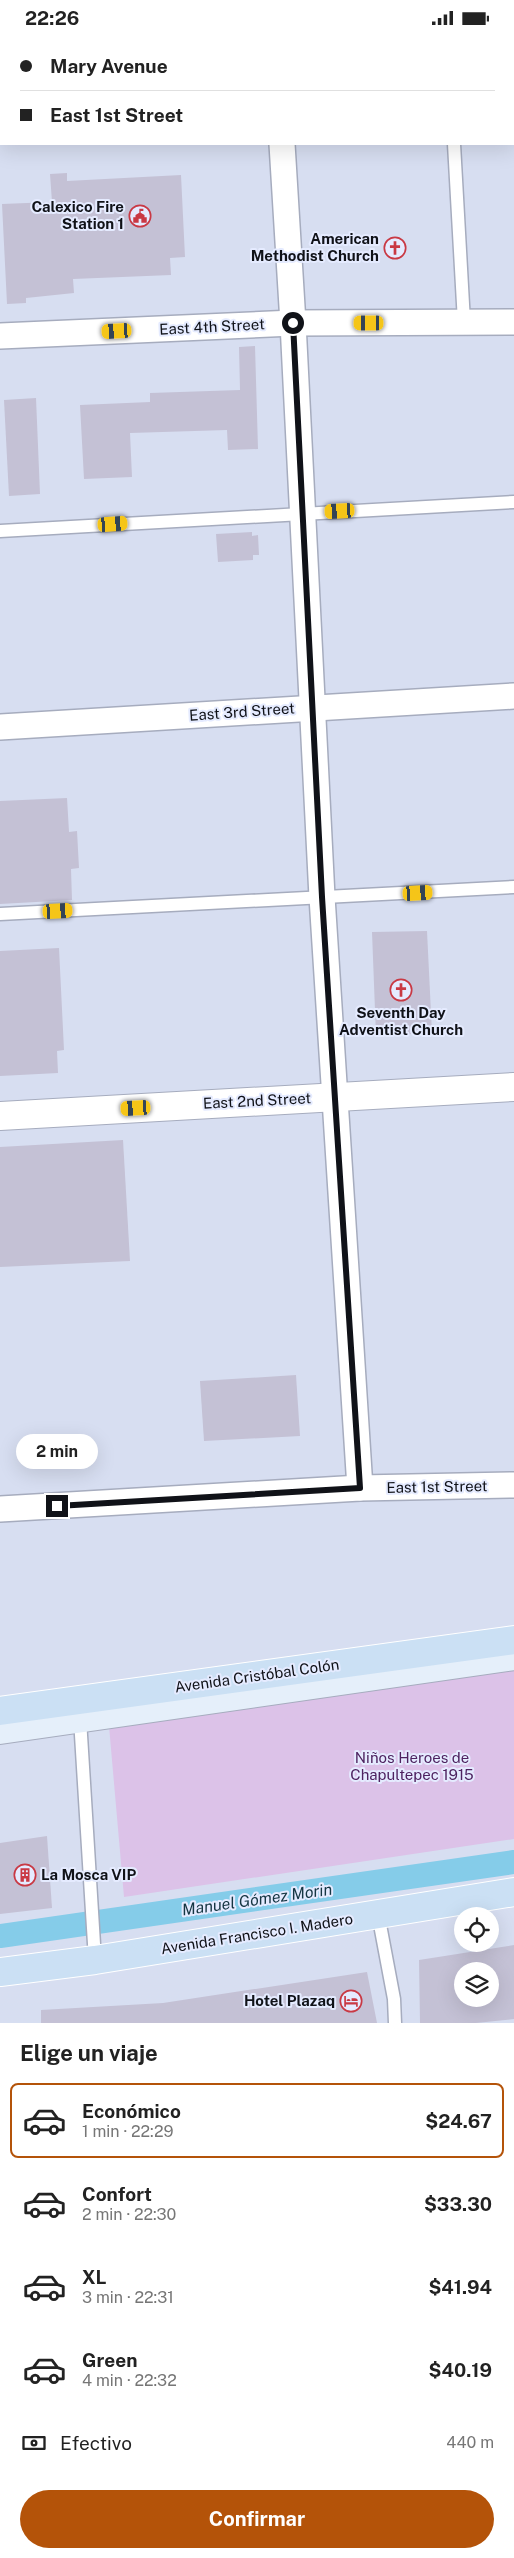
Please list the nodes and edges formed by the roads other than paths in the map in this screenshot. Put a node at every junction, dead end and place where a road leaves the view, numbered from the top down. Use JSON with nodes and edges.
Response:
{"nodes":[{"id":1,"x":282,"y":145,"type":"edge"},
{"id":2,"x":454,"y":145,"type":"edge"},
{"id":3,"x":464,"y":322,"type":"junction"},
{"id":4,"x":514,"y":322,"type":"edge"},
{"id":5,"x":293,"y":323,"type":"junction"},
{"id":6,"x":0,"y":336,"type":"edge"},
{"id":7,"x":514,"y":502,"type":"edge"},
{"id":8,"x":302,"y":512,"type":"junction"},
{"id":9,"x":0,"y":531,"type":"edge"},
{"id":10,"x":514,"y":696,"type":"edge"},
{"id":11,"x":311,"y":707,"type":"junction"},
{"id":12,"x":0,"y":727,"type":"edge"},
{"id":13,"x":514,"y":887,"type":"edge"},
{"id":14,"x":322,"y":897,"type":"junction"},
{"id":15,"x":0,"y":914,"type":"edge"},
{"id":16,"x":514,"y":1087,"type":"edge"},
{"id":17,"x":335,"y":1097,"type":"junction"},
{"id":18,"x":0,"y":1115,"type":"edge"},
{"id":19,"x":514,"y":1485,"type":"edge"},
{"id":20,"x":360,"y":1488,"type":"junction"},
{"id":21,"x":0,"y":1509,"type":"edge"},
{"id":22,"x":514,"y":1640,"type":"edge"},
{"id":23,"x":514,"y":1656,"type":"edge"},
{"id":24,"x":0,"y":1711,"type":"edge"},
{"id":25,"x":80,"y":1719,"type":"junction"},
{"id":26,"x":0,"y":1729,"type":"edge"},
{"id":27,"x":514,"y":1892,"type":"edge"},
{"id":28,"x":378,"y":1914,"type":"junction"},
{"id":29,"x":95,"y":1960,"type":"junction"},
{"id":30,"x":0,"y":1972,"type":"edge"},
{"id":31,"x":395,"y":2023,"type":"edge"}],
"edges":[{"from":1,"to":5,"type":"street"},
{"from":2,"to":3,"type":"lane"},
{"from":3,"to":4,"type":"street","name":"East 4th Street"},
{"from":3,"to":5,"type":"street","name":"East 4th Street"},
{"from":5,"to":6,"type":"street","name":"East 4th Street"},
{"from":5,"to":8,"type":"street"},
{"from":7,"to":8,"type":"lane"},
{"from":8,"to":9,"type":"lane"},
{"from":8,"to":11,"type":"street"},
{"from":10,"to":11,"type":"street","name":"East 3rd Street"},
{"from":11,"to":12,"type":"street","name":"East 3rd Street"},
{"from":11,"to":14,"type":"street"},
{"from":13,"to":14,"type":"lane"},
{"from":14,"to":15,"type":"lane"},
{"from":14,"to":17,"type":"street"},
{"from":16,"to":17,"type":"street","name":"East 2nd Street"},
{"from":17,"to":18,"type":"street","name":"East 2nd Street"},
{"from":17,"to":20,"type":"street"},
{"from":19,"to":20,"type":"street","name":"East 1st Street"},
{"from":20,"to":21,"type":"street","name":"East 1st Street"},
{"from":22,"to":24,"type":"main road","name":"Avenida Cristóbal Colón"},
{"from":23,"to":25,"type":"main road"},
{"from":25,"to":26,"type":"main road"},
{"from":25,"to":29,"type":"lane"},
{"from":27,"to":28,"type":"main road","name":"Avenida Francisco I. Madero"},
{"from":28,"to":29,"type":"main road","name":"Avenida Francisco I. Madero"},
{"from":28,"to":31,"type":"lane"},
{"from":29,"to":30,"type":"main road","name":"Avenida Francisco I. Madero"}]}
